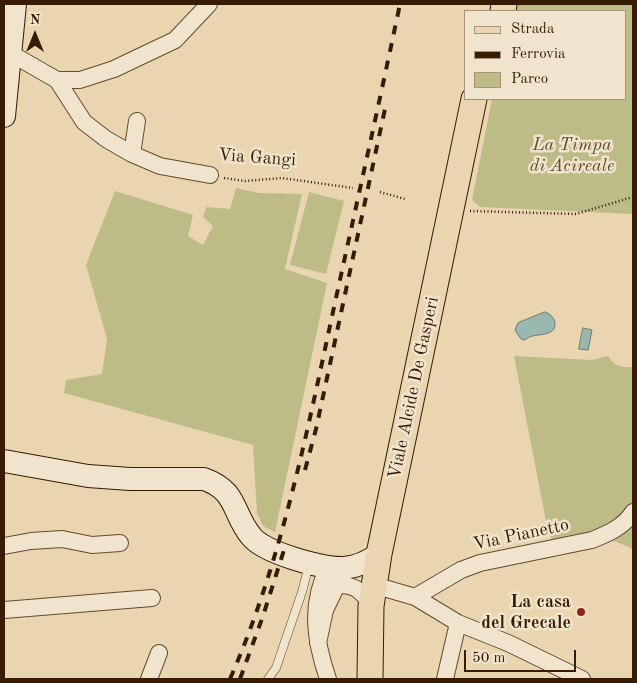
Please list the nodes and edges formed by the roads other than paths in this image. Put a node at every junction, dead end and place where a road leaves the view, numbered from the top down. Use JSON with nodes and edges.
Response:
{"nodes":[{"id":1,"x":15,"y":4,"type":"edge"},
{"id":2,"x":209,"y":4,"type":"edge"},
{"id":3,"x":7,"y":52,"type":"edge"},
{"id":4,"x":57,"y":80,"type":"junction"},
{"id":5,"x":474,"y":100,"type":"edge"},
{"id":6,"x":484,"y":100,"type":"edge"},
{"id":7,"x":4,"y":116,"type":"edge"},
{"id":8,"x":137,"y":122,"type":"dead end"},
{"id":9,"x":132,"y":154,"type":"junction"},
{"id":10,"x":210,"y":175,"type":"road end"},
{"id":11,"x":4,"y":461,"type":"edge"},
{"id":12,"x":633,"y":512,"type":"edge"},
{"id":13,"x":120,"y":543,"type":"dead end"},
{"id":14,"x":4,"y":546,"type":"edge"},
{"id":15,"x":380,"y":554,"type":"junction"},
{"id":16,"x":325,"y":571,"type":"junction"},
{"id":17,"x":378,"y":597,"type":"junction"},
{"id":18,"x":415,"y":597,"type":"junction"},
{"id":19,"x":152,"y":598,"type":"dead end"},
{"id":20,"x":4,"y":610,"type":"edge"},
{"id":21,"x":458,"y":623,"type":"junction"},
{"id":22,"x":484,"y":633,"type":"junction"},
{"id":23,"x":159,"y":653,"type":"dead end"},
{"id":24,"x":452,"y":653,"type":"junction"},
{"id":25,"x":149,"y":679,"type":"edge"},
{"id":26,"x":268,"y":679,"type":"edge"},
{"id":27,"x":328,"y":679,"type":"edge"},
{"id":28,"x":370,"y":679,"type":"edge"},
{"id":29,"x":380,"y":679,"type":"edge"},
{"id":30,"x":446,"y":679,"type":"edge"},
{"id":31,"x":582,"y":679,"type":"edge"}],
"edges":[{"from":1,"to":3,"type":"street"},
{"from":2,"to":4,"type":"street"},
{"from":3,"to":4,"type":"street","name":"Via Gangi"},
{"from":3,"to":7,"type":"street"},
{"from":4,"to":9,"type":"street","name":"Via Gangi"},
{"from":5,"to":15,"type":"main road","name":"Viale Alcide De Gasperi"},
{"from":6,"to":17,"type":"main road","name":"Viale Alcide De Gasperi"},
{"from":8,"to":9,"type":"street"},
{"from":9,"to":10,"type":"street","name":"Via Gangi"},
{"from":11,"to":16,"type":"street"},
{"from":12,"to":18,"type":"street","name":"Via Pianetto"},
{"from":13,"to":14,"type":"street"},
{"from":15,"to":16,"type":"street"},
{"from":15,"to":17,"type":"main road","name":"Viale Alcide De Gasperi"},
{"from":16,"to":17,"type":"street"},
{"from":16,"to":26,"type":"lane"},
{"from":16,"to":27,"type":"street"},
{"from":17,"to":18,"type":"street"},
{"from":17,"to":28,"type":"main road","name":"Viale Alcide De Gasperi"},
{"from":17,"to":29,"type":"main road","name":"Viale Alcide De Gasperi"},
{"from":18,"to":21,"type":"street"},
{"from":19,"to":20,"type":"street"},
{"from":21,"to":22,"type":"street"},
{"from":21,"to":24,"type":"street"},
{"from":22,"to":24,"type":"street"},
{"from":22,"to":31,"type":"street"},
{"from":23,"to":25,"type":"street"},
{"from":24,"to":30,"type":"street"}]}
